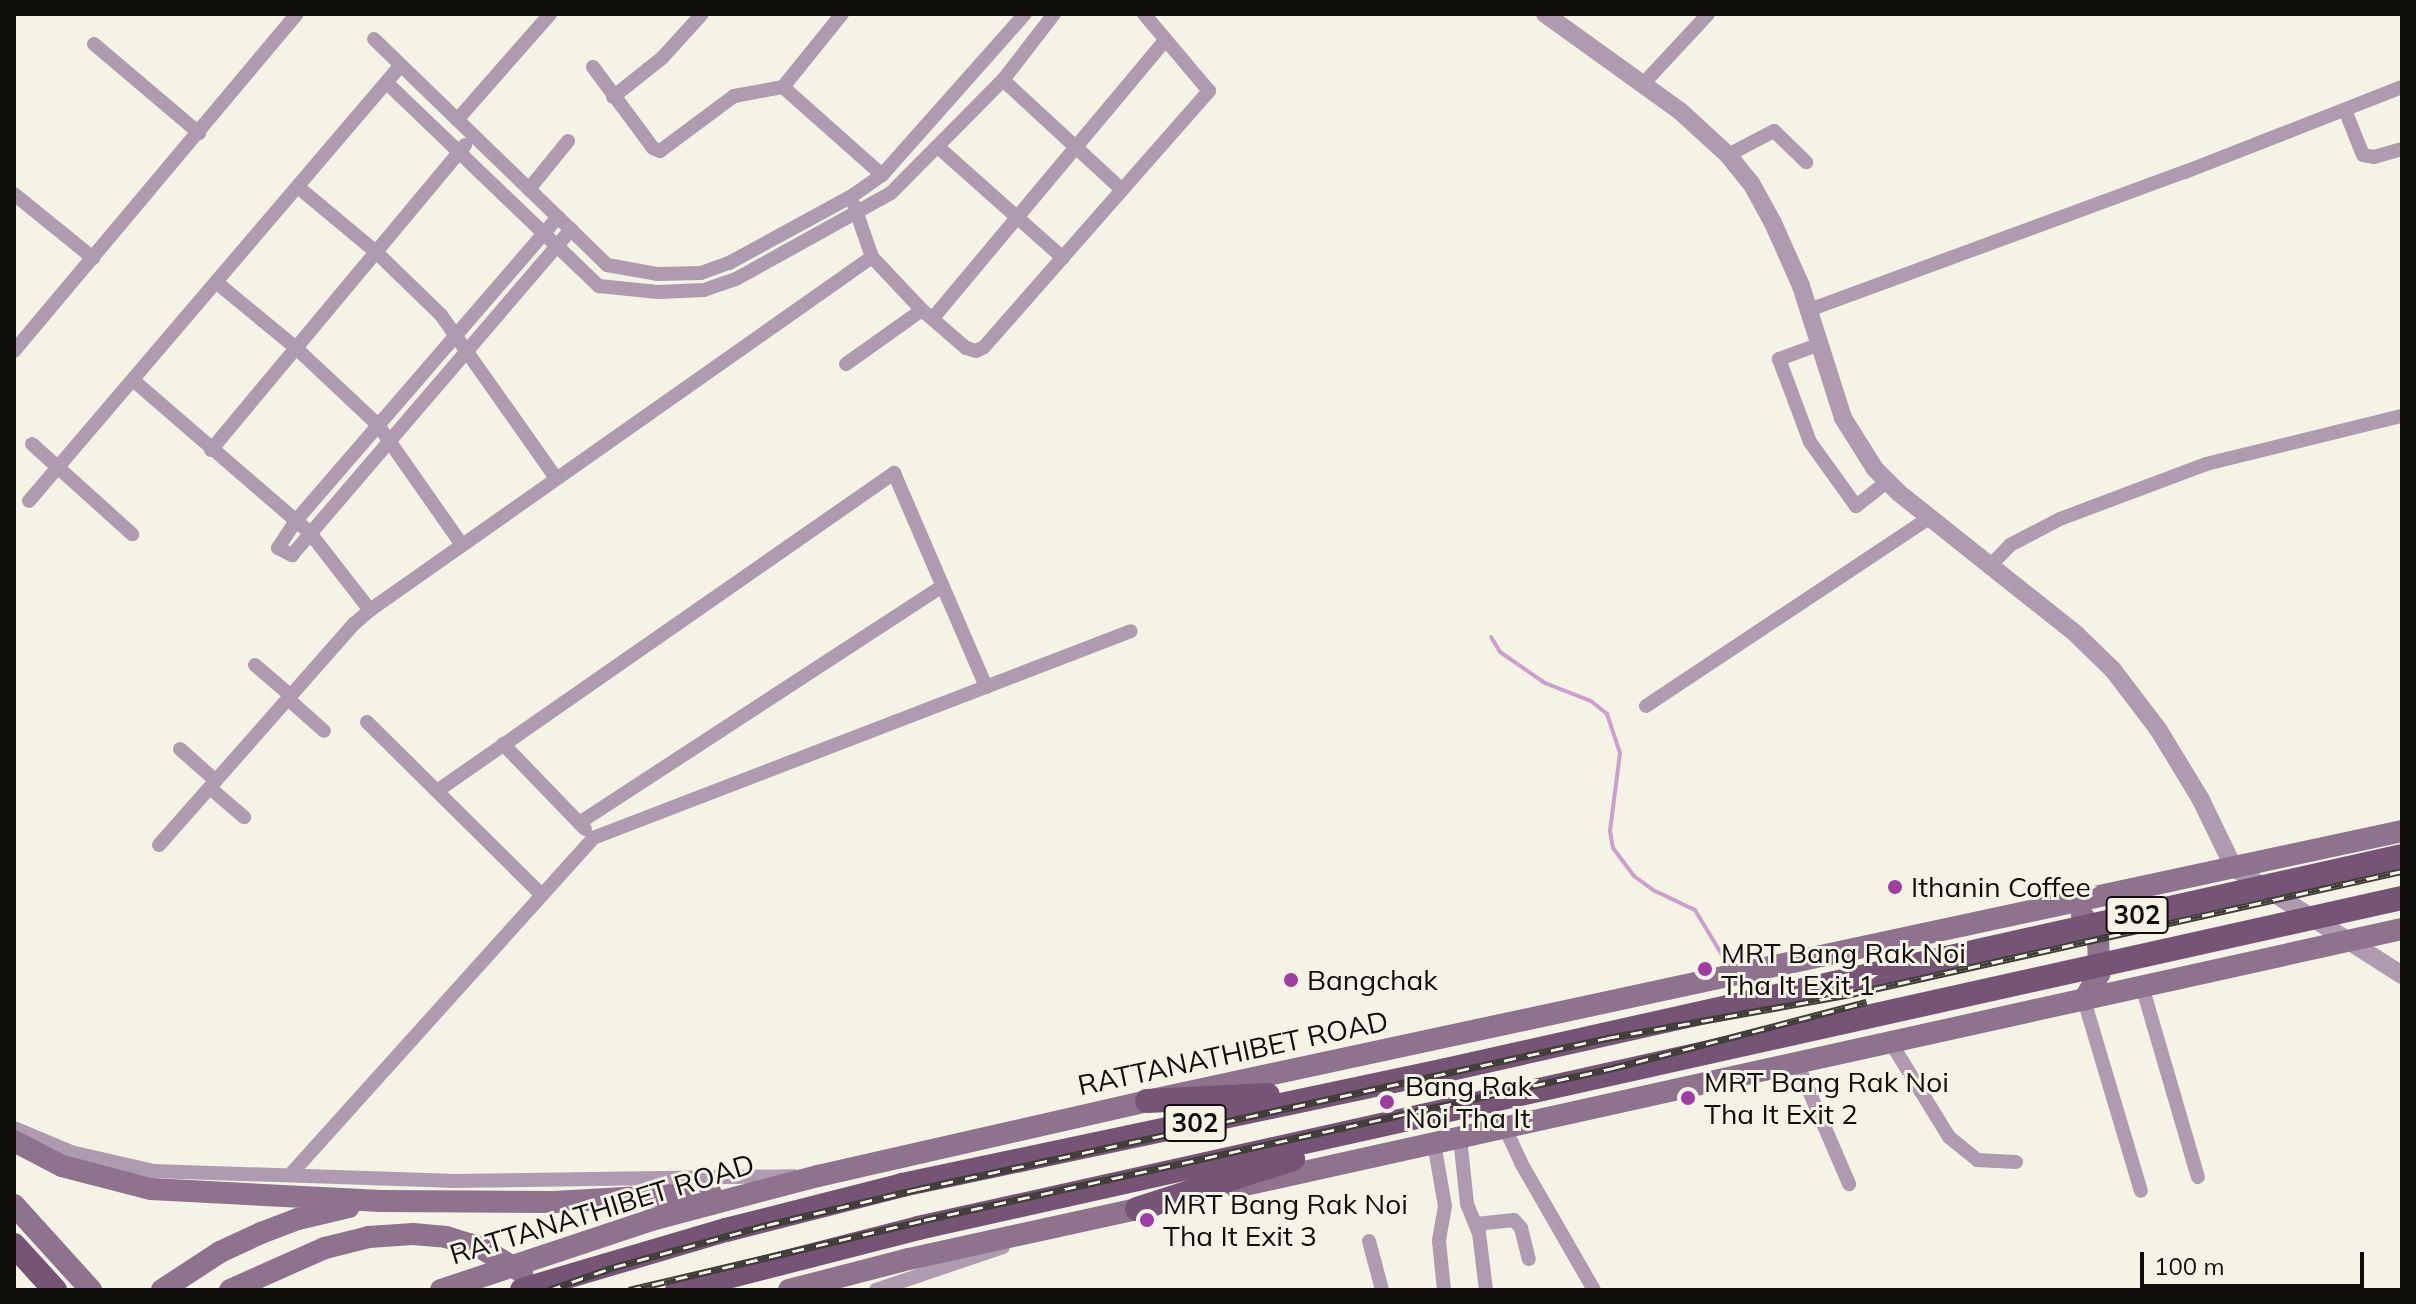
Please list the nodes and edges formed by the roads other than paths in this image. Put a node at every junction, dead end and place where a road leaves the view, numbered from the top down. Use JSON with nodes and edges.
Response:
{"nodes":[{"id":1,"x":550,"y":14,"type":"edge"},
{"id":2,"x":702,"y":14,"type":"edge"},
{"id":3,"x":842,"y":14,"type":"edge"},
{"id":4,"x":1025,"y":14,"type":"edge"},
{"id":5,"x":1054,"y":14,"type":"edge"},
{"id":6,"x":1144,"y":14,"type":"edge"},
{"id":7,"x":1545,"y":14,"type":"edge"},
{"id":8,"x":1708,"y":14,"type":"edge"},
{"id":9,"x":290,"y":16,"type":"edge"},
{"id":10,"x":374,"y":39,"type":"dead end"},
{"id":11,"x":1165,"y":41,"type":"junction"},
{"id":12,"x":94,"y":44,"type":"dead end"},
{"id":13,"x":401,"y":65,"type":"junction"},
{"id":14,"x":593,"y":67,"type":"dead end"},
{"id":15,"x":1003,"y":80,"type":"junction"},
{"id":16,"x":387,"y":83,"type":"junction"},
{"id":17,"x":1643,"y":84,"type":"junction"},
{"id":18,"x":783,"y":87,"type":"junction"},
{"id":19,"x":2402,"y":87,"type":"edge"},
{"id":20,"x":613,"y":97,"type":"junction"},
{"id":21,"x":2345,"y":110,"type":"junction"},
{"id":22,"x":457,"y":120,"type":"junction"},
{"id":23,"x":199,"y":133,"type":"junction"},
{"id":24,"x":473,"y":135,"type":"junction"},
{"id":25,"x":568,"y":141,"type":"dead end"},
{"id":26,"x":938,"y":147,"type":"junction"},
{"id":27,"x":1077,"y":149,"type":"junction"},
{"id":28,"x":2402,"y":149,"type":"edge"},
{"id":29,"x":460,"y":152,"type":"junction"},
{"id":30,"x":1728,"y":155,"type":"junction"},
{"id":31,"x":1806,"y":162,"type":"dead end"},
{"id":32,"x":882,"y":175,"type":"junction"},
{"id":33,"x":298,"y":187,"type":"junction"},
{"id":34,"x":529,"y":189,"type":"junction"},
{"id":35,"x":1122,"y":190,"type":"junction"},
{"id":36,"x":14,"y":194,"type":"edge"},
{"id":37,"x":852,"y":196,"type":"junction"},
{"id":38,"x":857,"y":213,"type":"junction"},
{"id":39,"x":558,"y":217,"type":"junction"},
{"id":40,"x":1019,"y":217,"type":"junction"},
{"id":41,"x":571,"y":229,"type":"junction"},
{"id":42,"x":545,"y":231,"type":"junction"},
{"id":43,"x":558,"y":243,"type":"junction"},
{"id":44,"x":376,"y":252,"type":"junction"},
{"id":45,"x":872,"y":257,"type":"junction"},
{"id":46,"x":93,"y":258,"type":"junction"},
{"id":47,"x":1063,"y":258,"type":"junction"},
{"id":48,"x":216,"y":282,"type":"junction"},
{"id":49,"x":1809,"y":310,"type":"junction"},
{"id":50,"x":927,"y":314,"type":"junction"},
{"id":51,"x":456,"y":333,"type":"junction"},
{"id":52,"x":1820,"y":344,"type":"junction"},
{"id":53,"x":296,"y":348,"type":"junction"},
{"id":54,"x":467,"y":348,"type":"junction"},
{"id":55,"x":14,"y":351,"type":"edge"},
{"id":56,"x":846,"y":364,"type":"dead end"},
{"id":57,"x":133,"y":380,"type":"junction"},
{"id":58,"x":2402,"y":416,"type":"edge"},
{"id":59,"x":378,"y":425,"type":"junction"},
{"id":60,"x":388,"y":439,"type":"junction"},
{"id":61,"x":32,"y":444,"type":"dead end"},
{"id":62,"x":211,"y":450,"type":"junction"},
{"id":63,"x":59,"y":466,"type":"junction"},
{"id":64,"x":556,"y":478,"type":"junction"},
{"id":65,"x":1887,"y":482,"type":"junction"},
{"id":66,"x":29,"y":501,"type":"dead end"},
{"id":67,"x":1929,"y":518,"type":"junction"},
{"id":68,"x":295,"y":522,"type":"junction"},
{"id":69,"x":310,"y":533,"type":"junction"},
{"id":70,"x":132,"y":534,"type":"dead end"},
{"id":71,"x":462,"y":545,"type":"junction"},
{"id":72,"x":1989,"y":567,"type":"junction"},
{"id":73,"x":943,"y":586,"type":"junction"},
{"id":74,"x":370,"y":610,"type":"junction"},
{"id":75,"x":1131,"y":631,"type":"dead end"},
{"id":76,"x":255,"y":665,"type":"dead end"},
{"id":77,"x":986,"y":687,"type":"junction"},
{"id":78,"x":289,"y":697,"type":"junction"},
{"id":79,"x":1646,"y":706,"type":"dead end"},
{"id":80,"x":367,"y":722,"type":"dead end"},
{"id":81,"x":324,"y":731,"type":"dead end"},
{"id":82,"x":503,"y":744,"type":"junction"},
{"id":83,"x":180,"y":749,"type":"dead end"},
{"id":84,"x":213,"y":784,"type":"junction"},
{"id":85,"x":437,"y":791,"type":"junction"},
{"id":86,"x":244,"y":817,"type":"dead end"},
{"id":87,"x":579,"y":823,"type":"junction"},
{"id":88,"x":2402,"y":831,"type":"edge"},
{"id":89,"x":593,"y":838,"type":"junction"},
{"id":90,"x":159,"y":845,"type":"dead end"},
{"id":91,"x":2402,"y":856,"type":"edge"},
{"id":92,"x":2234,"y":868,"type":"junction"},
{"id":93,"x":542,"y":895,"type":"junction"},
{"id":94,"x":2402,"y":898,"type":"edge"},
{"id":95,"x":2066,"y":906,"type":"junction"},
{"id":96,"x":2402,"y":929,"type":"edge"},
{"id":97,"x":2346,"y":941,"type":"junction"},
{"id":98,"x":2402,"y":975,"type":"edge"},
{"id":99,"x":2142,"y":986,"type":"junction"},
{"id":100,"x":2084,"y":1000,"type":"junction"},
{"id":101,"x":1891,"y":1043,"type":"junction"},
{"id":102,"x":1797,"y":1063,"type":"junction"},
{"id":103,"x":1344,"y":1092,"type":"junction"},
{"id":104,"x":1147,"y":1101,"type":"junction"},
{"id":105,"x":1436,"y":1113,"type":"junction"},
{"id":106,"x":14,"y":1128,"type":"edge"},
{"id":107,"x":1505,"y":1128,"type":"junction"},
{"id":108,"x":1460,"y":1138,"type":"junction"},
{"id":109,"x":14,"y":1141,"type":"edge"},
{"id":110,"x":1434,"y":1143,"type":"junction"},
{"id":111,"x":2016,"y":1162,"type":"dead end"},
{"id":112,"x":290,"y":1175,"type":"junction"},
{"id":113,"x":818,"y":1176,"type":"junction"},
{"id":114,"x":2198,"y":1177,"type":"dead end"},
{"id":115,"x":1849,"y":1184,"type":"dead end"},
{"id":116,"x":773,"y":1187,"type":"junction"},
{"id":117,"x":2141,"y":1191,"type":"dead end"},
{"id":118,"x":381,"y":1201,"type":"junction"},
{"id":119,"x":14,"y":1205,"type":"edge"},
{"id":120,"x":1137,"y":1209,"type":"junction"},
{"id":121,"x":1476,"y":1224,"type":"junction"},
{"id":122,"x":1055,"y":1227,"type":"junction"},
{"id":123,"x":1369,"y":1241,"type":"dead end"},
{"id":124,"x":14,"y":1245,"type":"edge"},
{"id":125,"x":909,"y":1259,"type":"junction"},
{"id":126,"x":1529,"y":1259,"type":"dead end"},
{"id":127,"x":233,"y":1289,"type":"edge"},
{"id":128,"x":55,"y":1290,"type":"edge"},
{"id":129,"x":91,"y":1290,"type":"edge"},
{"id":130,"x":162,"y":1290,"type":"edge"},
{"id":131,"x":441,"y":1290,"type":"edge"},
{"id":132,"x":522,"y":1290,"type":"edge"},
{"id":133,"x":545,"y":1290,"type":"edge"},
{"id":134,"x":677,"y":1290,"type":"edge"},
{"id":135,"x":789,"y":1290,"type":"edge"},
{"id":136,"x":828,"y":1290,"type":"edge"},
{"id":137,"x":876,"y":1290,"type":"edge"},
{"id":138,"x":1382,"y":1290,"type":"edge"},
{"id":139,"x":1444,"y":1290,"type":"edge"},
{"id":140,"x":1486,"y":1290,"type":"edge"},
{"id":141,"x":1594,"y":1290,"type":"edge"}],
"edges":[{"from":1,"to":22,"type":"street"},
{"from":2,"to":20,"type":"street"},
{"from":3,"to":18,"type":"street"},
{"from":4,"to":32,"type":"street"},
{"from":5,"to":15,"type":"street"},
{"from":6,"to":11,"type":"street"},
{"from":7,"to":17,"type":"street"},
{"from":8,"to":17,"type":"street"},
{"from":9,"to":23,"type":"street"},
{"from":10,"to":13,"type":"street"},
{"from":11,"to":27,"type":"street"},
{"from":11,"to":35,"type":"street"},
{"from":12,"to":23,"type":"street"},
{"from":13,"to":16,"type":"street"},
{"from":13,"to":22,"type":"street"},
{"from":14,"to":20,"type":"street"},
{"from":15,"to":26,"type":"street"},
{"from":15,"to":27,"type":"street"},
{"from":16,"to":29,"type":"street"},
{"from":16,"to":33,"type":"street"},
{"from":17,"to":30,"type":"street"},
{"from":18,"to":20,"type":"street"},
{"from":18,"to":32,"type":"street"},
{"from":19,"to":21,"type":"street"},
{"from":21,"to":28,"type":"street"},
{"from":21,"to":49,"type":"street"},
{"from":22,"to":24,"type":"street"},
{"from":23,"to":46,"type":"street"},
{"from":24,"to":29,"type":"street"},
{"from":24,"to":34,"type":"street"},
{"from":25,"to":34,"type":"street"},
{"from":26,"to":38,"type":"street"},
{"from":26,"to":40,"type":"street"},
{"from":27,"to":35,"type":"street"},
{"from":27,"to":40,"type":"street"},
{"from":29,"to":42,"type":"street"},
{"from":29,"to":44,"type":"street"},
{"from":30,"to":31,"type":"street"},
{"from":30,"to":49,"type":"street"},
{"from":32,"to":37,"type":"street"},
{"from":33,"to":44,"type":"street"},
{"from":33,"to":48,"type":"street"},
{"from":34,"to":39,"type":"street"},
{"from":35,"to":47,"type":"street"},
{"from":36,"to":46,"type":"street"},
{"from":37,"to":38,"type":"street"},
{"from":37,"to":41,"type":"street"},
{"from":38,"to":43,"type":"street"},
{"from":38,"to":45,"type":"street"},
{"from":39,"to":41,"type":"street"},
{"from":39,"to":42,"type":"street"},
{"from":40,"to":47,"type":"street"},
{"from":40,"to":50,"type":"street"},
{"from":41,"to":43,"type":"street"},
{"from":42,"to":43,"type":"street"},
{"from":42,"to":51,"type":"street"},
{"from":43,"to":54,"type":"street"},
{"from":44,"to":51,"type":"street"},
{"from":44,"to":53,"type":"street"},
{"from":45,"to":50,"type":"street"},
{"from":45,"to":64,"type":"street"},
{"from":46,"to":55,"type":"street"},
{"from":47,"to":50,"type":"street"},
{"from":48,"to":53,"type":"street"},
{"from":48,"to":57,"type":"street"},
{"from":49,"to":52,"type":"street"},
{"from":50,"to":56,"type":"street"},
{"from":51,"to":54,"type":"street"},
{"from":51,"to":59,"type":"street"},
{"from":52,"to":65,"type":"street"},
{"from":52,"to":65,"type":"street"},
{"from":53,"to":59,"type":"street"},
{"from":53,"to":62,"type":"street"},
{"from":54,"to":60,"type":"street"},
{"from":54,"to":64,"type":"street"},
{"from":57,"to":62,"type":"street"},
{"from":57,"to":63,"type":"street"},
{"from":58,"to":72,"type":"street"},
{"from":59,"to":60,"type":"street"},
{"from":59,"to":68,"type":"street"},
{"from":60,"to":69,"type":"street"},
{"from":60,"to":71,"type":"street"},
{"from":61,"to":63,"type":"street"},
{"from":62,"to":68,"type":"street"},
{"from":63,"to":66,"type":"street"},
{"from":63,"to":70,"type":"street"},
{"from":64,"to":71,"type":"street"},
{"from":65,"to":67,"type":"street"},
{"from":67,"to":72,"type":"street"},
{"from":67,"to":79,"type":"street"},
{"from":68,"to":69,"type":"street"},
{"from":68,"to":69,"type":"street"},
{"from":69,"to":74,"type":"street"},
{"from":71,"to":74,"type":"street"},
{"from":72,"to":92,"type":"street"},
{"from":73,"to":77,"type":"street"},
{"from":73,"to":82,"type":"street"},
{"from":73,"to":87,"type":"street"},
{"from":74,"to":78,"type":"street"},
{"from":75,"to":77,"type":"street"},
{"from":76,"to":78,"type":"street"},
{"from":77,"to":89,"type":"street"},
{"from":78,"to":81,"type":"street"},
{"from":78,"to":84,"type":"street"},
{"from":80,"to":85,"type":"street"},
{"from":82,"to":85,"type":"street"},
{"from":82,"to":87,"type":"street"},
{"from":83,"to":84,"type":"street"},
{"from":84,"to":86,"type":"street"},
{"from":84,"to":90,"type":"street"},
{"from":85,"to":93,"type":"street"},
{"from":87,"to":89,"type":"street"},
{"from":88,"to":92,"type":"main road","name":"RATTANATHIBET ROAD","number":"302"},
{"from":89,"to":93,"type":"street"},
{"from":91,"to":103,"type":"main road","name":"RATTANATHIBET ROAD","number":"302"},
{"from":92,"to":95,"type":"main road","name":"RATTANATHIBET ROAD","number":"302"},
{"from":92,"to":97,"type":"street"},
{"from":93,"to":112,"type":"street"},
{"from":94,"to":105,"type":"main road","number":"302"},
{"from":95,"to":100,"type":"main road"},
{"from":95,"to":104,"type":"main road","name":"RATTANATHIBET ROAD","number":"302"},
{"from":96,"to":97,"type":"main road","number":"302"},
{"from":97,"to":98,"type":"street"},
{"from":97,"to":99,"type":"main road","number":"302"},
{"from":99,"to":100,"type":"main road","number":"302"},
{"from":99,"to":114,"type":"street"},
{"from":100,"to":101,"type":"main road","number":"302"},
{"from":100,"to":117,"type":"street"},
{"from":101,"to":102,"type":"main road","number":"302"},
{"from":101,"to":111,"type":"street"},
{"from":102,"to":107,"type":"main road","number":"302"},
{"from":102,"to":115,"type":"street"},
{"from":103,"to":104,"type":"main road"},
{"from":103,"to":132,"type":"main road","name":"RATTANATHIBET ROAD","number":"302"},
{"from":104,"to":113,"type":"main road","name":"RATTANATHIBET ROAD","number":"302"},
{"from":105,"to":120,"type":"main road"},
{"from":105,"to":134,"type":"main road","number":"302"},
{"from":106,"to":112,"type":"street"},
{"from":107,"to":108,"type":"main road","number":"302"},
{"from":107,"to":141,"type":"street"},
{"from":108,"to":110,"type":"main road","number":"302"},
{"from":108,"to":121,"type":"street"},
{"from":109,"to":118,"type":"main road"},
{"from":110,"to":120,"type":"main road","number":"302"},
{"from":110,"to":139,"type":"street"},
{"from":112,"to":113,"type":"street"},
{"from":113,"to":116,"type":"main road","name":"RATTANATHIBET ROAD","number":"302"},
{"from":116,"to":118,"type":"main road"},
{"from":116,"to":131,"type":"main road","name":"RATTANATHIBET ROAD","number":"302"},
{"from":118,"to":130,"type":"main road"},
{"from":119,"to":129,"type":"main road"},
{"from":120,"to":122,"type":"main road","number":"302"},
{"from":121,"to":126,"type":"street"},
{"from":121,"to":140,"type":"street"},
{"from":122,"to":125,"type":"main road","number":"302"},
{"from":122,"to":137,"type":"street"},
{"from":123,"to":138,"type":"street"},
{"from":124,"to":128,"type":"main road"},
{"from":125,"to":135,"type":"main road","number":"302"},
{"from":125,"to":136,"type":"main road"},
{"from":127,"to":133,"type":"main road"}]}
